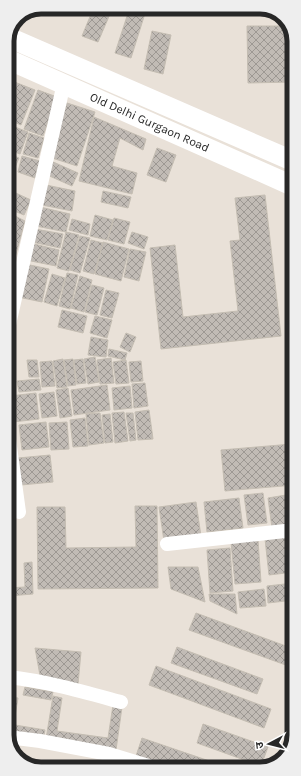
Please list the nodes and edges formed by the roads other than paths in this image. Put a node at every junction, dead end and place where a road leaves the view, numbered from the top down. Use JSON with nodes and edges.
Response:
{"nodes":[{"id":1,"x":14,"y":40,"type":"edge"},
{"id":2,"x":14,"y":62,"type":"edge"},
{"id":3,"x":64,"y":84,"type":"junction"},
{"id":4,"x":287,"y":158,"type":"edge"},
{"id":5,"x":287,"y":183,"type":"edge"},
{"id":6,"x":14,"y":270,"type":"edge"},
{"id":7,"x":20,"y":274,"type":"junction"},
{"id":8,"x":14,"y":302,"type":"edge"},
{"id":9,"x":14,"y":476,"type":"edge"},
{"id":10,"x":19,"y":512,"type":"dead end"},
{"id":11,"x":287,"y":531,"type":"edge"},
{"id":12,"x":167,"y":544,"type":"dead end"},
{"id":13,"x":14,"y":677,"type":"edge"},
{"id":14,"x":121,"y":702,"type":"dead end"},
{"id":15,"x":14,"y":738,"type":"edge"},
{"id":16,"x":135,"y":762,"type":"edge"}],
"edges":[{"from":1,"to":4,"type":"main road","name":"Old Delhi Gurgaon Road"},
{"from":2,"to":3,"type":"main road","name":"Old Delhi Gurgaon Road"},
{"from":3,"to":5,"type":"main road","name":"Old Delhi Gurgaon Road"},
{"from":3,"to":7,"type":"street"},
{"from":6,"to":7,"type":"street"},
{"from":7,"to":8,"type":"street"},
{"from":9,"to":10,"type":"street"},
{"from":11,"to":12,"type":"street"},
{"from":13,"to":14,"type":"street"},
{"from":15,"to":16,"type":"street"}]}
